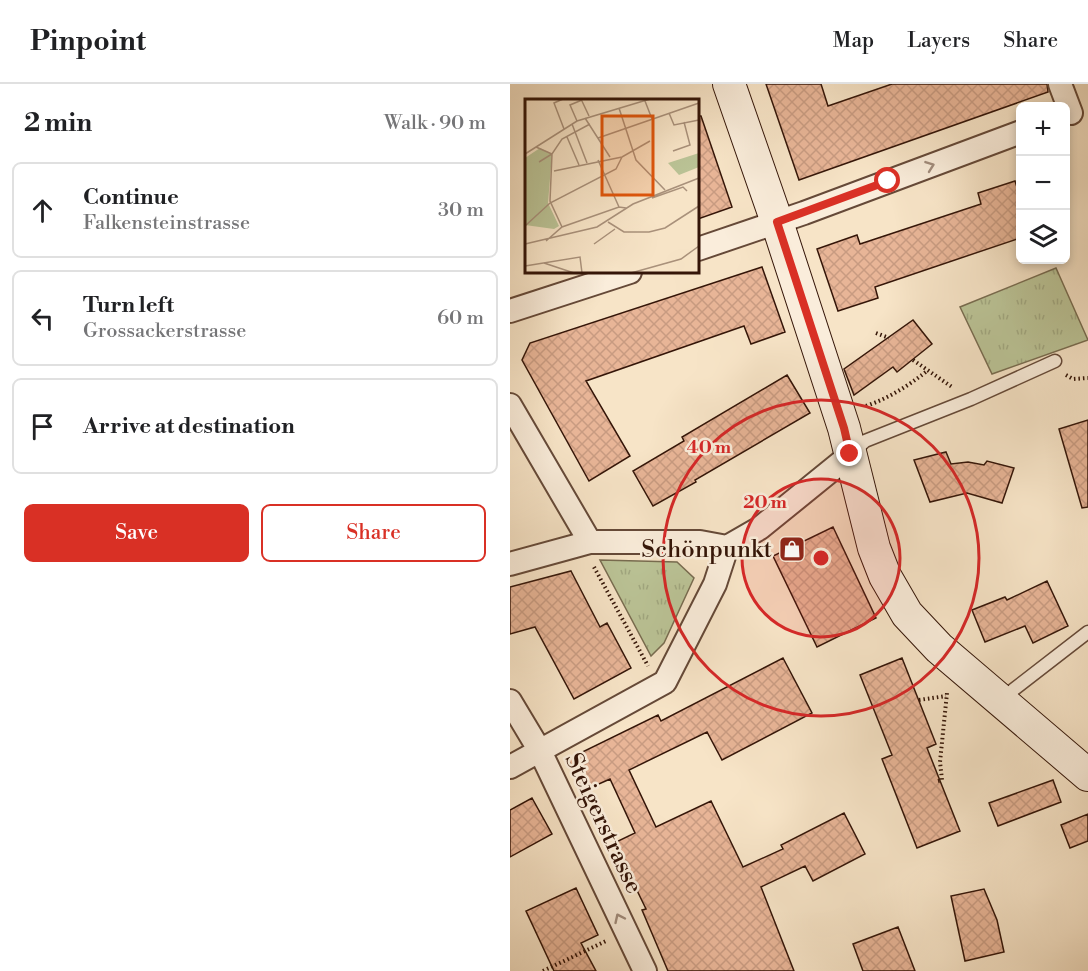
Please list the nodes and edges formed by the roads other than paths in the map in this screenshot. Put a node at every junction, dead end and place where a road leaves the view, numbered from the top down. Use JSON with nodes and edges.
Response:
{"nodes":[{"id":1,"x":729,"y":84,"type":"edge"},
{"id":2,"x":1060,"y":84,"type":"edge"},
{"id":3,"x":1075,"y":112,"type":"edge"},
{"id":4,"x":1016,"y":133,"type":"edge"},
{"id":5,"x":777,"y":222,"type":"junction"},
{"id":6,"x":699,"y":249,"type":"edge"},
{"id":7,"x":627,"y":273,"type":"edge"},
{"id":8,"x":510,"y":311,"type":"edge"},
{"id":9,"x":1055,"y":361,"type":"dead end"},
{"id":10,"x":510,"y":405,"type":"edge"},
{"id":11,"x":850,"y":454,"type":"junction"},
{"id":12,"x":590,"y":542,"type":"junction"},
{"id":13,"x":727,"y":547,"type":"junction"},
{"id":14,"x":510,"y":564,"type":"edge"},
{"id":15,"x":1088,"y":632,"type":"edge"},
{"id":16,"x":1013,"y":690,"type":"dead end"},
{"id":17,"x":510,"y":701,"type":"edge"},
{"id":18,"x":540,"y":751,"type":"junction"},
{"id":19,"x":510,"y":767,"type":"edge"},
{"id":20,"x":1088,"y":775,"type":"edge"},
{"id":21,"x":645,"y":971,"type":"edge"}],
"edges":[{"from":1,"to":5,"type":"street"},
{"from":2,"to":3,"type":"street"},
{"from":5,"to":4,"type":"street","one_way":true},
{"from":5,"to":6,"type":"street"},
{"from":5,"to":11,"type":"street"},
{"from":7,"to":8,"type":"street"},
{"from":9,"to":11,"type":"lane"},
{"from":10,"to":12,"type":"street"},
{"from":11,"to":13,"type":"street"},
{"from":11,"to":20,"type":"street"},
{"from":12,"to":13,"type":"street"},
{"from":12,"to":14,"type":"street"},
{"from":13,"to":18,"type":"street"},
{"from":15,"to":16,"type":"lane"},
{"from":17,"to":18,"type":"street","name":"Steigerstrasse"},
{"from":18,"to":19,"type":"street"},
{"from":21,"to":18,"type":"street","name":"Steigerstrasse","one_way":true}]}
